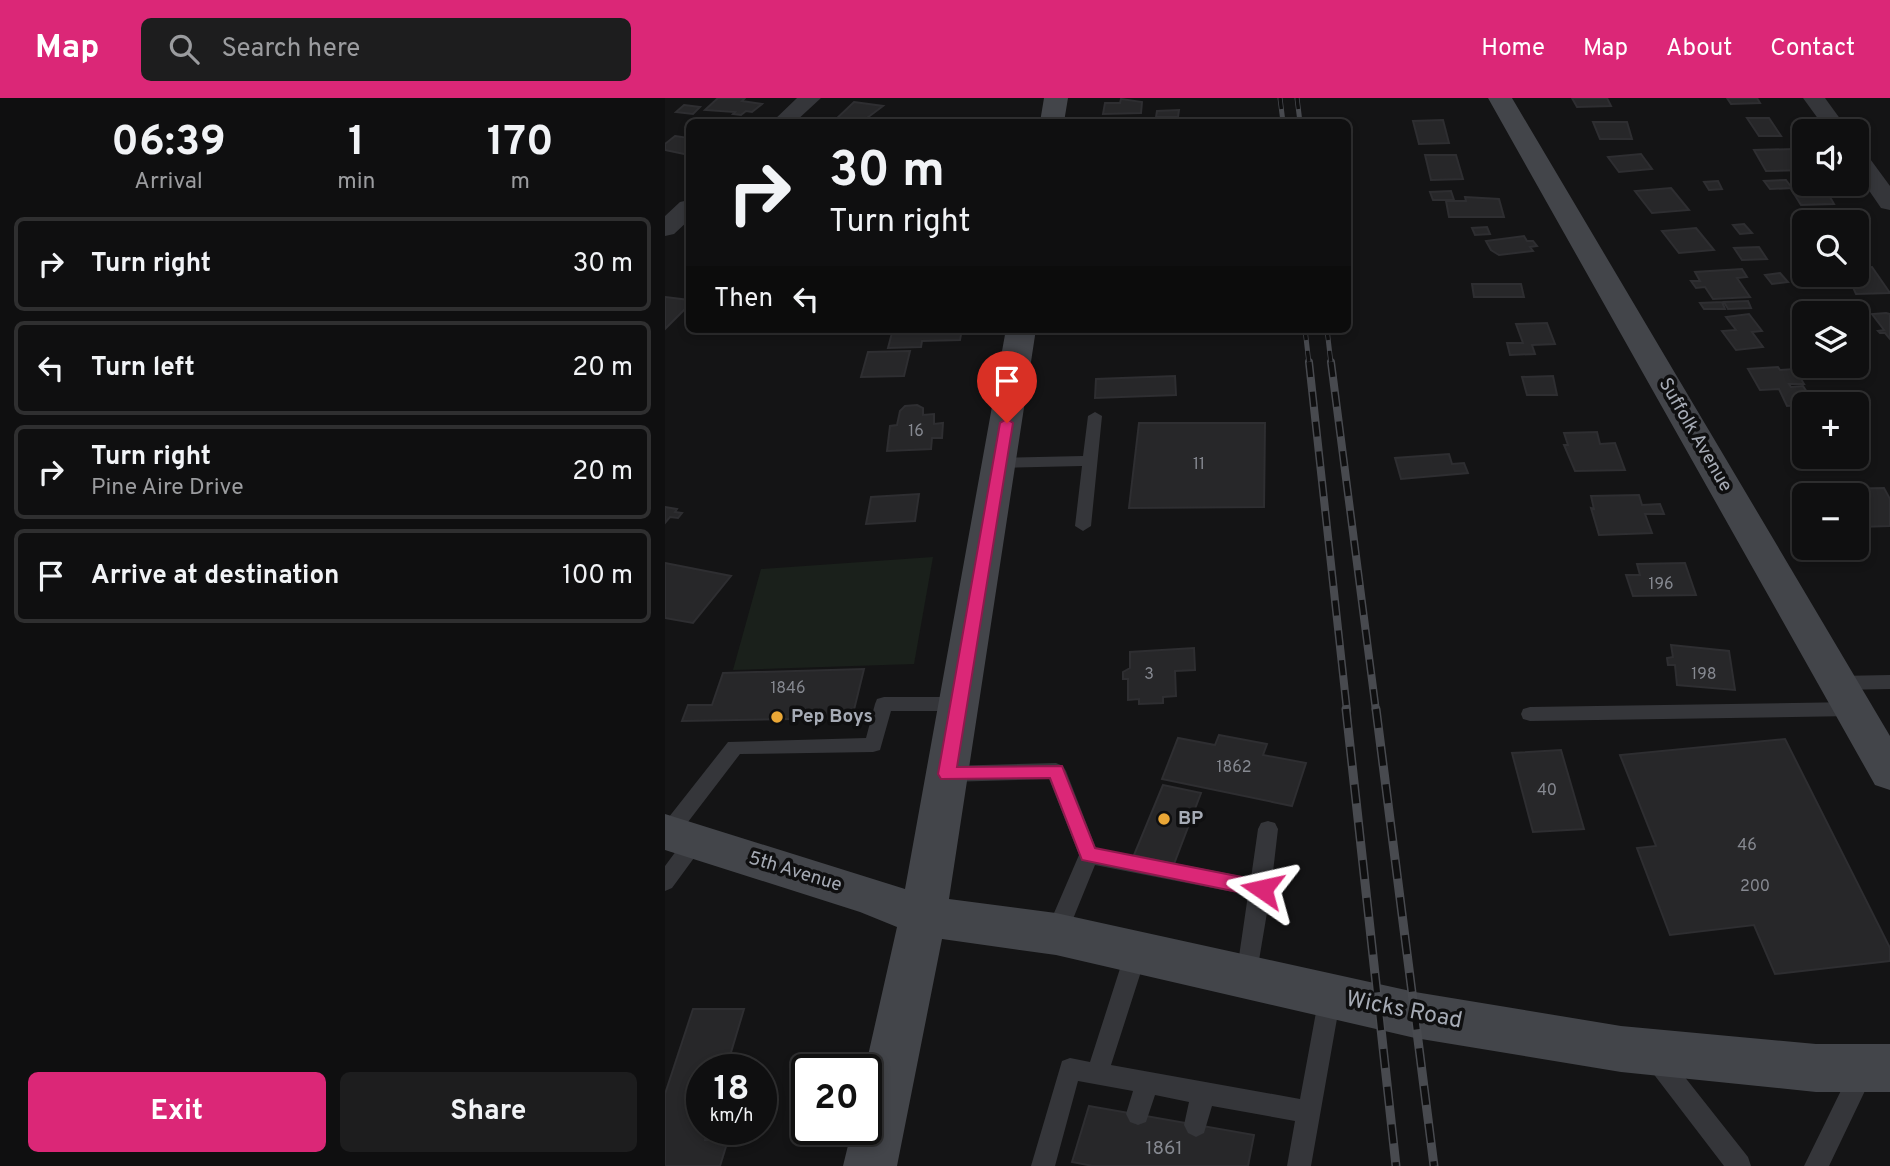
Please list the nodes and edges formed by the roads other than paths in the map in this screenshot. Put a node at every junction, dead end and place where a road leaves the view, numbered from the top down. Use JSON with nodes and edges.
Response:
{"nodes":[{"id":1,"x":810,"y":98,"type":"edge"},
{"id":2,"x":1500,"y":98,"type":"edge"},
{"id":3,"x":1814,"y":98,"type":"edge"},
{"id":4,"x":786,"y":119,"type":"edge"},
{"id":5,"x":1829,"y":119,"type":"edge"},
{"id":6,"x":1869,"y":173,"type":"edge"},
{"id":7,"x":1890,"y":202,"type":"edge"},
{"id":8,"x":686,"y":210,"type":"edge"},
{"id":9,"x":665,"y":229,"type":"edge"},
{"id":10,"x":1020,"y":333,"type":"edge"},
{"id":11,"x":1095,"y":416,"type":"dead end"},
{"id":12,"x":1090,"y":461,"type":"junction"},
{"id":13,"x":1000,"y":463,"type":"junction"},
{"id":14,"x":1083,"y":526,"type":"dead end"},
{"id":15,"x":1890,"y":682,"type":"edge"},
{"id":16,"x":1846,"y":696,"type":"junction"},
{"id":17,"x":959,"y":704,"type":"junction"},
{"id":18,"x":1530,"y":714,"type":"dead end"},
{"id":19,"x":1890,"y":773,"type":"edge"},
{"id":20,"x":947,"y":774,"type":"junction"},
{"id":21,"x":1268,"y":829,"type":"dead end"},
{"id":22,"x":676,"y":836,"type":"edge"},
{"id":23,"x":1089,"y":855,"type":"junction"},
{"id":24,"x":665,"y":882,"type":"edge"},
{"id":25,"x":1262,"y":889,"type":"junction"},
{"id":26,"x":923,"y":916,"type":"junction"},
{"id":27,"x":1056,"y":934,"type":"junction"},
{"id":28,"x":1136,"y":953,"type":"junction"},
{"id":29,"x":1247,"y":977,"type":"junction"},
{"id":30,"x":1330,"y":996,"type":"junction"},
{"id":31,"x":1651,"y":1052,"type":"junction"},
{"id":32,"x":1877,"y":1068,"type":"edge"},
{"id":33,"x":1097,"y":1074,"type":"junction"},
{"id":34,"x":1147,"y":1083,"type":"junction"},
{"id":35,"x":1203,"y":1093,"type":"junction"},
{"id":36,"x":1309,"y":1112,"type":"junction"},
{"id":37,"x":1138,"y":1114,"type":"dead end"},
{"id":38,"x":1196,"y":1125,"type":"dead end"},
{"id":39,"x":870,"y":1166,"type":"edge"},
{"id":40,"x":1043,"y":1166,"type":"edge"},
{"id":41,"x":1299,"y":1166,"type":"edge"},
{"id":42,"x":1739,"y":1166,"type":"edge"},
{"id":43,"x":1816,"y":1166,"type":"edge"}],
"edges":[{"from":1,"to":4,"type":"street"},
{"from":2,"to":16,"type":"street","name":"Suffolk Avenue"},
{"from":3,"to":5,"type":"street"},
{"from":6,"to":7,"type":"street"},
{"from":8,"to":9,"type":"street"},
{"from":10,"to":13,"type":"street"},
{"from":11,"to":12,"type":"lane"},
{"from":12,"to":13,"type":"lane"},
{"from":12,"to":14,"type":"lane"},
{"from":13,"to":17,"type":"street"},
{"from":15,"to":16,"type":"lane"},
{"from":16,"to":18,"type":"lane"},
{"from":16,"to":19,"type":"street","name":"Suffolk Avenue"},
{"from":17,"to":20,"type":"street"},
{"from":17,"to":22,"type":"lane"},
{"from":20,"to":23,"type":"lane"},
{"from":20,"to":26,"type":"street"},
{"from":21,"to":25,"type":"lane"},
{"from":22,"to":24,"type":"lane"},
{"from":22,"to":26,"type":"street","name":"5th Avenue"},
{"from":23,"to":25,"type":"lane"},
{"from":23,"to":27,"type":"lane"},
{"from":25,"to":29,"type":"lane"},
{"from":26,"to":27,"type":"street","name":"Wicks Road"},
{"from":26,"to":39,"type":"street"},
{"from":27,"to":28,"type":"street","name":"Wicks Road"},
{"from":28,"to":29,"type":"street","name":"Wicks Road"},
{"from":28,"to":33,"type":"lane"},
{"from":29,"to":30,"type":"street","name":"Wicks Road"},
{"from":30,"to":31,"type":"street","name":"Wicks Road"},
{"from":30,"to":36,"type":"lane"},
{"from":31,"to":32,"type":"street","name":"Wicks Road"},
{"from":31,"to":42,"type":"lane"},
{"from":32,"to":43,"type":"lane"},
{"from":33,"to":34,"type":"lane"},
{"from":33,"to":40,"type":"lane"},
{"from":34,"to":35,"type":"lane"},
{"from":34,"to":37,"type":"lane"},
{"from":35,"to":36,"type":"lane"},
{"from":35,"to":38,"type":"lane"},
{"from":36,"to":41,"type":"lane"}]}
